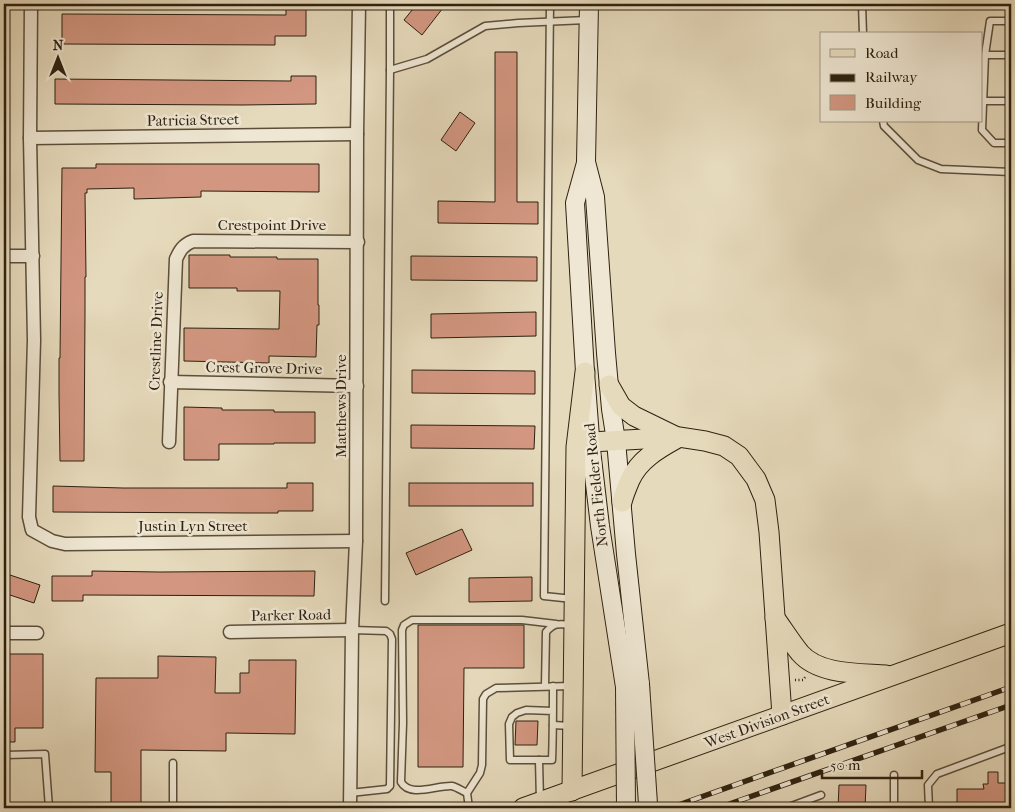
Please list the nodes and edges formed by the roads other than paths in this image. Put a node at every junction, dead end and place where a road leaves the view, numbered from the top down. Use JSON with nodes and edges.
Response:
{"nodes":[{"id":1,"x":31,"y":4,"type":"edge"},
{"id":2,"x":359,"y":4,"type":"edge"},
{"id":3,"x":390,"y":4,"type":"edge"},
{"id":4,"x":550,"y":4,"type":"edge"},
{"id":5,"x":862,"y":4,"type":"edge"},
{"id":6,"x":589,"y":12,"type":"edge"},
{"id":7,"x":1011,"y":21,"type":"edge"},
{"id":8,"x":550,"y":22,"type":"junction"},
{"id":9,"x":863,"y":32,"type":"edge"},
{"id":10,"x":985,"y":55,"type":"junction"},
{"id":11,"x":1011,"y":55,"type":"edge"},
{"id":12,"x":390,"y":70,"type":"junction"},
{"id":13,"x":983,"y":101,"type":"junction"},
{"id":14,"x":1011,"y":101,"type":"edge"},
{"id":15,"x":883,"y":122,"type":"edge"},
{"id":16,"x":357,"y":134,"type":"junction"},
{"id":17,"x":30,"y":138,"type":"junction"},
{"id":18,"x":1011,"y":144,"type":"edge"},
{"id":19,"x":586,"y":162,"type":"junction"},
{"id":20,"x":1011,"y":172,"type":"edge"},
{"id":21,"x":358,"y":242,"type":"junction"},
{"id":22,"x":186,"y":244,"type":"joint"},
{"id":23,"x":4,"y":256,"type":"edge"},
{"id":24,"x":33,"y":256,"type":"junction"},
{"id":25,"x":585,"y":372,"type":"junction"},
{"id":26,"x":170,"y":382,"type":"junction"},
{"id":27,"x":609,"y":385,"type":"junction"},
{"id":28,"x":357,"y":386,"type":"junction"},
{"id":29,"x":679,"y":438,"type":"junction"},
{"id":30,"x":616,"y":441,"type":"junction"},
{"id":31,"x":168,"y":442,"type":"dead end"},
{"id":32,"x":591,"y":442,"type":"junction"},
{"id":33,"x":622,"y":502,"type":"junction"},
{"id":34,"x":356,"y":541,"type":"junction"},
{"id":35,"x":574,"y":599,"type":"junction"},
{"id":36,"x":385,"y":601,"type":"dead end"},
{"id":37,"x":775,"y":618,"type":"junction"},
{"id":38,"x":565,"y":625,"type":"junction"},
{"id":39,"x":352,"y":630,"type":"junction"},
{"id":40,"x":230,"y":632,"type":"dead end"},
{"id":41,"x":4,"y":633,"type":"edge"},
{"id":42,"x":37,"y":633,"type":"dead end"},
{"id":43,"x":1011,"y":633,"type":"edge"},
{"id":44,"x":892,"y":676,"type":"junction"},
{"id":45,"x":632,"y":685,"type":"junction"},
{"id":46,"x":545,"y":686,"type":"junction"},
{"id":47,"x":553,"y":686,"type":"junction"},
{"id":48,"x":573,"y":686,"type":"junction"},
{"id":49,"x":553,"y":711,"type":"junction"},
{"id":50,"x":782,"y":715,"type":"junction"},
{"id":51,"x":553,"y":725,"type":"junction"},
{"id":52,"x":573,"y":726,"type":"junction"},
{"id":53,"x":1011,"y":748,"type":"edge"},
{"id":54,"x":539,"y":760,"type":"junction"},
{"id":55,"x":173,"y":763,"type":"dead end"},
{"id":56,"x":894,"y":775,"type":"dead end"},
{"id":57,"x":4,"y":786,"type":"edge"},
{"id":58,"x":572,"y":791,"type":"junction"},
{"id":59,"x":350,"y":793,"type":"junction"},
{"id":60,"x":467,"y":793,"type":"junction"},
{"id":61,"x":821,"y":795,"type":"dead end"},
{"id":62,"x":540,"y":802,"type":"junction"},
{"id":63,"x":648,"y":806,"type":"edge"},
{"id":64,"x":49,"y":808,"type":"edge"},
{"id":65,"x":173,"y":808,"type":"edge"},
{"id":66,"x":350,"y":808,"type":"edge"},
{"id":67,"x":469,"y":808,"type":"edge"},
{"id":68,"x":522,"y":808,"type":"edge"},
{"id":69,"x":626,"y":808,"type":"edge"},
{"id":70,"x":786,"y":808,"type":"edge"},
{"id":71,"x":894,"y":808,"type":"edge"},
{"id":72,"x":929,"y":808,"type":"edge"}],
"edges":[{"from":1,"to":17,"type":"street"},
{"from":2,"to":16,"type":"street","name":"Matthews Drive"},
{"from":3,"to":12,"type":"lane"},
{"from":4,"to":8,"type":"lane"},
{"from":5,"to":9,"type":"lane"},
{"from":6,"to":8,"type":"lane"},
{"from":6,"to":19,"type":"main road","name":"North Fielder Road"},
{"from":7,"to":10,"type":"lane"},
{"from":8,"to":12,"type":"lane"},
{"from":8,"to":35,"type":"lane"},
{"from":10,"to":11,"type":"lane"},
{"from":10,"to":13,"type":"lane"},
{"from":12,"to":36,"type":"lane"},
{"from":13,"to":14,"type":"lane"},
{"from":13,"to":18,"type":"lane"},
{"from":15,"to":20,"type":"lane"},
{"from":16,"to":17,"type":"street","name":"Patricia Street"},
{"from":16,"to":21,"type":"street","name":"Matthews Drive"},
{"from":17,"to":24,"type":"street"},
{"from":19,"to":25,"type":"main road","name":"North Fielder Road"},
{"from":19,"to":27,"type":"main road","name":"North Fielder Road"},
{"from":21,"to":22,"type":"street","name":"Crestpoint Drive"},
{"from":21,"to":28,"type":"street","name":"Matthews Drive"},
{"from":22,"to":26,"type":"street","name":"Crestline Drive"},
{"from":23,"to":24,"type":"street"},
{"from":24,"to":34,"type":"street","name":"Justin Lyn Street"},
{"from":25,"to":32,"type":"main road","name":"North Fielder Road"},
{"from":25,"to":35,"type":"main road"},
{"from":26,"to":28,"type":"street","name":"Crest Grove Drive"},
{"from":26,"to":31,"type":"street","name":"Crestline Drive"},
{"from":27,"to":29,"type":"main road"},
{"from":27,"to":30,"type":"main road","name":"North Fielder Road"},
{"from":28,"to":34,"type":"street","name":"Matthews Drive"},
{"from":29,"to":30,"type":"main road"},
{"from":29,"to":33,"type":"main road"},
{"from":29,"to":37,"type":"main road"},
{"from":30,"to":32,"type":"main road"},
{"from":30,"to":33,"type":"main road","name":"North Fielder Road"},
{"from":32,"to":45,"type":"main road","name":"North Fielder Road"},
{"from":33,"to":45,"type":"main road","name":"North Fielder Road"},
{"from":34,"to":39,"type":"street","name":"Matthews Drive"},
{"from":35,"to":38,"type":"main road"},
{"from":37,"to":44,"type":"main road"},
{"from":37,"to":50,"type":"main road"},
{"from":38,"to":46,"type":"lane"},
{"from":38,"to":48,"type":"main road"},
{"from":38,"to":60,"type":"lane"},
{"from":39,"to":40,"type":"street","name":"Parker Road"},
{"from":39,"to":59,"type":"street","name":"Matthews Drive"},
{"from":39,"to":59,"type":"lane"},
{"from":41,"to":42,"type":"street"},
{"from":43,"to":44,"type":"main road","name":"West Division Street"},
{"from":44,"to":50,"type":"main road","name":"West Division Street"},
{"from":45,"to":63,"type":"main road","name":"North Fielder Road","bridge":true},
{"from":45,"to":69,"type":"main road","name":"North Fielder Road","bridge":true},
{"from":46,"to":47,"type":"lane"},
{"from":46,"to":60,"type":"lane"},
{"from":47,"to":48,"type":"lane"},
{"from":47,"to":49,"type":"lane"},
{"from":48,"to":52,"type":"main road"},
{"from":49,"to":51,"type":"lane"},
{"from":49,"to":54,"type":"lane"},
{"from":50,"to":58,"type":"main road","name":"West Division Street"},
{"from":51,"to":52,"type":"lane"},
{"from":51,"to":54,"type":"lane"},
{"from":52,"to":58,"type":"main road"},
{"from":53,"to":72,"type":"lane"},
{"from":54,"to":62,"type":"lane"},
{"from":55,"to":65,"type":"lane"},
{"from":56,"to":71,"type":"lane"},
{"from":57,"to":64,"type":"lane"},
{"from":58,"to":62,"type":"main road","name":"West Division Street"},
{"from":59,"to":66,"type":"street","name":"Matthews Drive"},
{"from":60,"to":67,"type":"lane"},
{"from":61,"to":70,"type":"lane"},
{"from":62,"to":68,"type":"main road","name":"West Division Street"}]}
